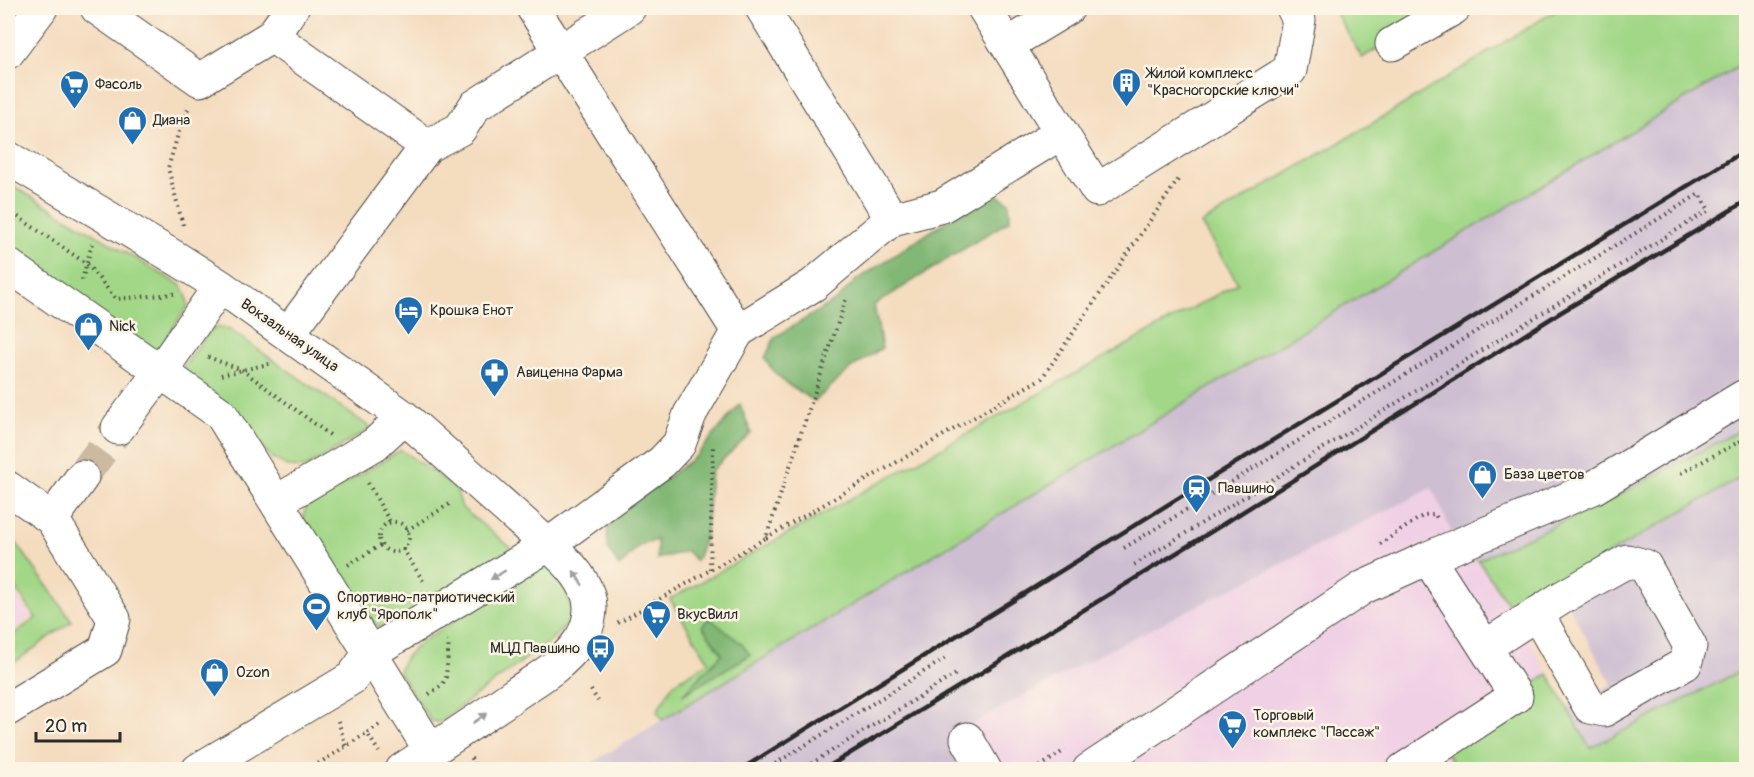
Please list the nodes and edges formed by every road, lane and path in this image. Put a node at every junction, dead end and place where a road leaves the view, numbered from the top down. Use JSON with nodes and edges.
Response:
{"nodes":[{"id":1,"x":41,"y":8,"type":"edge"},
{"id":2,"x":97,"y":8,"type":"edge"},
{"id":3,"x":292,"y":8,"type":"edge"},
{"id":4,"x":533,"y":8,"type":"edge"},
{"id":5,"x":630,"y":8,"type":"edge"},
{"id":6,"x":762,"y":8,"type":"edge"},
{"id":7,"x":984,"y":8,"type":"edge"},
{"id":8,"x":1068,"y":8,"type":"edge"},
{"id":9,"x":1293,"y":8,"type":"edge"},
{"id":10,"x":1454,"y":8,"type":"edge"},
{"id":11,"x":272,"y":36,"type":"junction"},
{"id":12,"x":1392,"y":44,"type":"dead end"},
{"id":13,"x":1007,"y":45,"type":"junction"},
{"id":14,"x":8,"y":52,"type":"edge"},
{"id":15,"x":561,"y":52,"type":"junction"},
{"id":16,"x":200,"y":80,"type":"junction"},
{"id":17,"x":1061,"y":133,"type":"junction"},
{"id":18,"x":427,"y":146,"type":"junction"},
{"id":19,"x":8,"y":158,"type":"edge"},
{"id":20,"x":1178,"y":180,"type":"dead end"},
{"id":21,"x":8,"y":210,"type":"edge"},
{"id":22,"x":892,"y":219,"type":"junction"},
{"id":23,"x":184,"y":229,"type":"dead end"},
{"id":24,"x":94,"y":237,"type":"dead end"},
{"id":25,"x":87,"y":264,"type":"junction"},
{"id":26,"x":8,"y":265,"type":"edge"},
{"id":27,"x":220,"y":286,"type":"junction"},
{"id":28,"x":178,"y":294,"type":"dead end"},
{"id":29,"x":848,"y":295,"type":"dead end"},
{"id":30,"x":116,"y":299,"type":"junction"},
{"id":31,"x":125,"y":306,"type":"dead end"},
{"id":32,"x":74,"y":312,"type":"junction"},
{"id":33,"x":738,"y":331,"type":"junction"},
{"id":34,"x":288,"y":334,"type":"junction"},
{"id":35,"x":179,"y":346,"type":"junction"},
{"id":36,"x":273,"y":363,"type":"dead end"},
{"id":37,"x":242,"y":370,"type":"junction"},
{"id":38,"x":170,"y":379,"type":"junction"},
{"id":39,"x":1743,"y":397,"type":"dead end"},
{"id":40,"x":404,"y":417,"type":"junction"},
{"id":41,"x":118,"y":428,"type":"tunnel mouth"},
{"id":42,"x":713,"y":438,"type":"dead end"},
{"id":43,"x":352,"y":457,"type":"junction"},
{"id":44,"x":82,"y":477,"type":"tunnel mouth"},
{"id":45,"x":8,"y":488,"type":"edge"},
{"id":46,"x":453,"y":501,"type":"dead end"},
{"id":47,"x":276,"y":502,"type":"junction"},
{"id":48,"x":52,"y":519,"type":"junction"},
{"id":49,"x":390,"y":522,"type":"junction"},
{"id":50,"x":407,"y":530,"type":"junction"},
{"id":51,"x":766,"y":538,"type":"junction"},
{"id":52,"x":381,"y":545,"type":"junction"},
{"id":53,"x":548,"y":545,"type":"junction"},
{"id":54,"x":1124,"y":548,"type":"dead end"},
{"id":55,"x":1428,"y":558,"type":"junction"},
{"id":56,"x":1134,"y":565,"type":"dead end"},
{"id":57,"x":710,"y":570,"type":"junction"},
{"id":58,"x":324,"y":579,"type":"junction"},
{"id":59,"x":1537,"y":614,"type":"junction"},
{"id":60,"x":618,"y":623,"type":"dead end"},
{"id":61,"x":1485,"y":647,"type":"junction"},
{"id":62,"x":370,"y":653,"type":"junction"},
{"id":63,"x":946,"y":658,"type":"dead end"},
{"id":64,"x":956,"y":674,"type":"dead end"},
{"id":65,"x":591,"y":690,"type":"dead end"},
{"id":66,"x":598,"y":701,"type":"dead end"},
{"id":67,"x":8,"y":709,"type":"edge"},
{"id":68,"x":367,"y":733,"type":"dead end"},
{"id":69,"x":967,"y":739,"type":"dead end"},
{"id":70,"x":432,"y":751,"type":"junction"},
{"id":71,"x":474,"y":763,"type":"dead end"},
{"id":72,"x":198,"y":770,"type":"edge"},
{"id":73,"x":308,"y":770,"type":"edge"},
{"id":74,"x":402,"y":770,"type":"edge"},
{"id":75,"x":464,"y":770,"type":"edge"},
{"id":76,"x":765,"y":770,"type":"edge"},
{"id":77,"x":801,"y":770,"type":"edge"},
{"id":78,"x":985,"y":770,"type":"edge"},
{"id":79,"x":1089,"y":770,"type":"edge"},
{"id":80,"x":1403,"y":770,"type":"edge"}],
"edges":[{"from":1,"to":14,"type":"street"},
{"from":2,"to":16,"type":"street"},
{"from":3,"to":11,"type":"street"},
{"from":4,"to":15,"type":"street"},
{"from":5,"to":15,"type":"street"},
{"from":6,"to":22,"type":"street"},
{"from":7,"to":13,"type":"street"},
{"from":8,"to":13,"type":"street"},
{"from":9,"to":17,"type":"street"},
{"from":10,"to":12,"type":"street"},
{"from":11,"to":16,"type":"street"},
{"from":11,"to":18,"type":"street"},
{"from":13,"to":17,"type":"street"},
{"from":15,"to":18,"type":"street"},
{"from":15,"to":33,"type":"street"},
{"from":16,"to":23,"type":"path"},
{"from":17,"to":22,"type":"street"},
{"from":18,"to":34,"type":"street"},
{"from":19,"to":27,"type":"street","name":"Вокзальная улица"},
{"from":20,"to":51,"type":"path"},
{"from":21,"to":25,"type":"path"},
{"from":22,"to":33,"type":"street"},
{"from":24,"to":25,"type":"path"},
{"from":25,"to":30,"type":"path"},
{"from":25,"to":32,"type":"path"},
{"from":26,"to":32,"type":"street"},
{"from":27,"to":34,"type":"street","name":"Вокзальная улица"},
{"from":27,"to":35,"type":"street"},
{"from":28,"to":30,"type":"path"},
{"from":29,"to":51,"type":"path"},
{"from":30,"to":31,"type":"path"},
{"from":30,"to":32,"type":"path"},
{"from":32,"to":38,"type":"street"},
{"from":33,"to":53,"type":"street"},
{"from":34,"to":40,"type":"street","name":"Вокзальная улица"},
{"from":35,"to":37,"type":"path"},
{"from":35,"to":38,"type":"street"},
{"from":36,"to":37,"type":"path"},
{"from":37,"to":38,"type":"path"},
{"from":37,"to":43,"type":"path"},
{"from":38,"to":41,"type":"street"},
{"from":38,"to":47,"type":"street"},
{"from":39,"to":55,"type":"street"},
{"from":40,"to":43,"type":"street"},
{"from":40,"to":53,"type":"street","name":"Вокзальная улица"},
{"from":42,"to":57,"type":"path"},
{"from":43,"to":47,"type":"street"},
{"from":43,"to":49,"type":"path"},
{"from":44,"to":48,"type":"street"},
{"from":45,"to":48,"type":"street"},
{"from":46,"to":50,"type":"path"},
{"from":47,"to":58,"type":"street"},
{"from":48,"to":67,"type":"street"},
{"from":49,"to":50,"type":"path"},
{"from":49,"to":52,"type":"path"},
{"from":50,"to":52,"type":"path"},
{"from":51,"to":57,"type":"path"},
{"from":52,"to":58,"type":"path"},
{"from":53,"to":62,"type":"street","one_way":true},
{"from":70,"to":53,"type":"street","name":"Вокзальная улица","one_way":true},
{"from":54,"to":56,"type":"path"},
{"from":55,"to":61,"type":"street"},
{"from":55,"to":79,"type":"street"},
{"from":57,"to":60,"type":"path"},
{"from":58,"to":62,"type":"street"},
{"from":59,"to":59,"type":"street"},
{"from":59,"to":61,"type":"street"},
{"from":61,"to":80,"type":"street"},
{"from":62,"to":70,"type":"street"},
{"from":62,"to":72,"type":"street"},
{"from":63,"to":76,"type":"path"},
{"from":64,"to":77,"type":"path"},
{"from":65,"to":66,"type":"path"},
{"from":68,"to":73,"type":"path"},
{"from":69,"to":78,"type":"street"},
{"from":70,"to":74,"type":"street","name":"Вокзальная улица"},
{"from":71,"to":75,"type":"path"}]}
